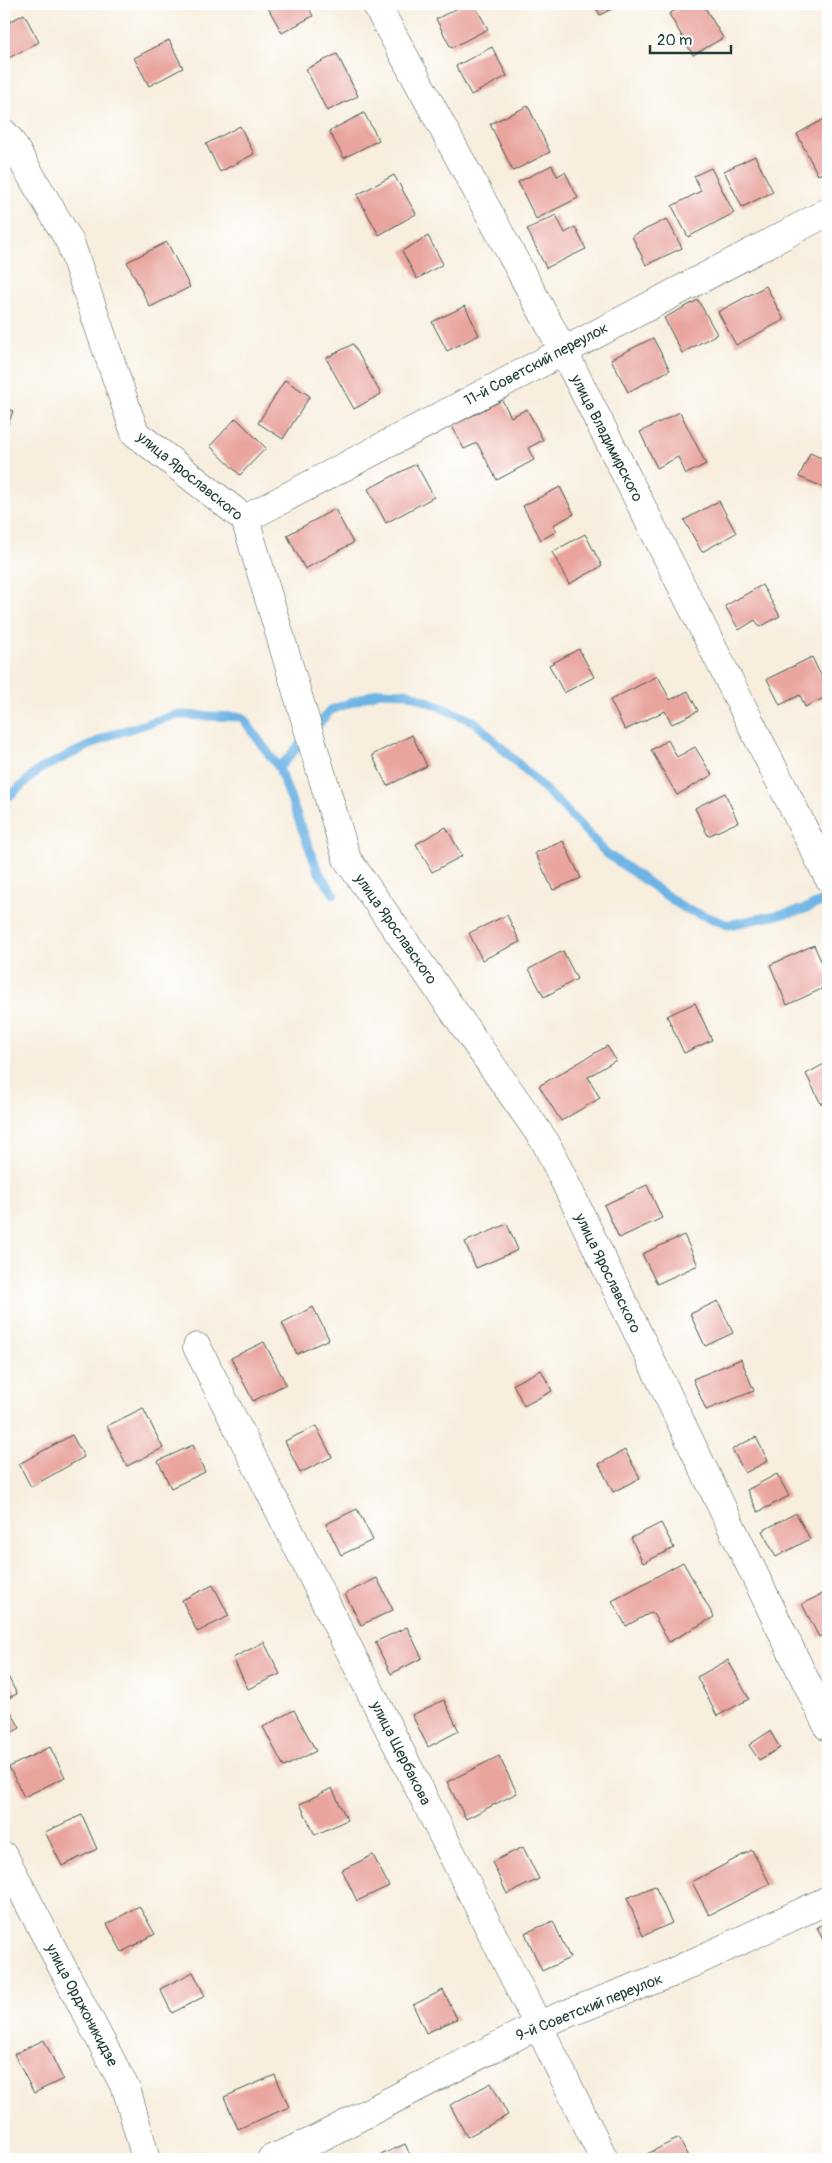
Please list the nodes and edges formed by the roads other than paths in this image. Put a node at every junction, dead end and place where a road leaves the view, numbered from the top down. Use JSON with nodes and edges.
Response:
{"nodes":[{"id":1,"x":376,"y":4,"type":"edge"},
{"id":2,"x":4,"y":133,"type":"edge"},
{"id":3,"x":828,"y":212,"type":"edge"},
{"id":4,"x":563,"y":350,"type":"junction"},
{"id":5,"x":245,"y":519,"type":"junction"},
{"id":6,"x":828,"y":877,"type":"edge"},
{"id":7,"x":197,"y":1347,"type":"dead end"},
{"id":8,"x":828,"y":1726,"type":"edge"},
{"id":9,"x":4,"y":1856,"type":"edge"},
{"id":10,"x":828,"y":1900,"type":"edge"},
{"id":11,"x":538,"y":2025,"type":"junction"},
{"id":12,"x":146,"y":2159,"type":"edge"},
{"id":13,"x":271,"y":2159,"type":"edge"},
{"id":14,"x":604,"y":2159,"type":"edge"}],
"edges":[{"from":1,"to":4,"type":"street","name":"улица Владимирского"},
{"from":2,"to":5,"type":"street","name":"улица Ярославского"},
{"from":3,"to":4,"type":"street","name":"11-й Советский переулок"},
{"from":4,"to":5,"type":"street","name":"11-й Советский переулок"},
{"from":4,"to":6,"type":"street","name":"улица Владимирского"},
{"from":5,"to":8,"type":"street","name":"улица Ярославского"},
{"from":7,"to":11,"type":"street","name":"улица Щербакова"},
{"from":9,"to":12,"type":"street","name":"улица Орджоникидзе"},
{"from":10,"to":11,"type":"street","name":"9-й Советский переулок"},
{"from":11,"to":13,"type":"street","name":"9-й Советский переулок"},
{"from":11,"to":14,"type":"street","name":"улица Щербакова"}]}
